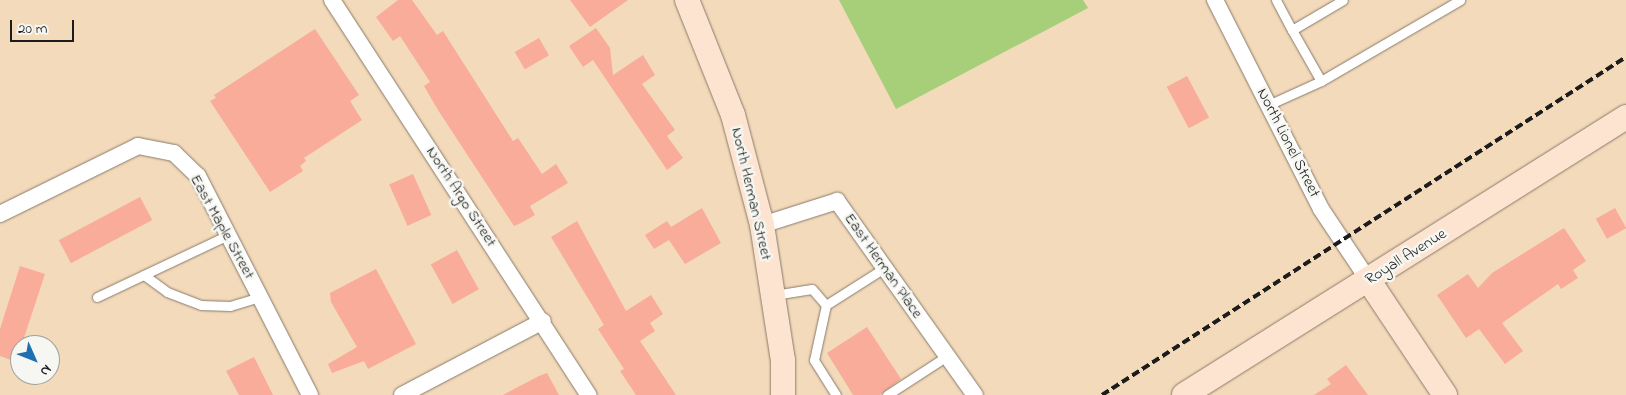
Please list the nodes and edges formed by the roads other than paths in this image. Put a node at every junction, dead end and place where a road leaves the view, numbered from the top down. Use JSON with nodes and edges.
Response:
{"nodes":[{"id":1,"x":332,"y":0,"type":"edge"},
{"id":2,"x":687,"y":0,"type":"edge"},
{"id":3,"x":1215,"y":0,"type":"edge"},
{"id":4,"x":1276,"y":0,"type":"edge"},
{"id":5,"x":1343,"y":0,"type":"edge"},
{"id":6,"x":1460,"y":0,"type":"edge"},
{"id":7,"x":1292,"y":30,"type":"junction"},
{"id":8,"x":1321,"y":81,"type":"junction"},
{"id":9,"x":1268,"y":105,"type":"junction"},
{"id":10,"x":1626,"y":117,"type":"edge"},
{"id":11,"x":0,"y":214,"type":"edge"},
{"id":12,"x":762,"y":225,"type":"junction"},
{"id":13,"x":228,"y":235,"type":"junction"},
{"id":14,"x":884,"y":268,"type":"junction"},
{"id":15,"x":144,"y":275,"type":"junction"},
{"id":16,"x":1369,"y":281,"type":"junction"},
{"id":17,"x":773,"y":295,"type":"junction"},
{"id":18,"x":96,"y":297,"type":"dead end"},
{"id":19,"x":260,"y":297,"type":"junction"},
{"id":20,"x":826,"y":304,"type":"junction"},
{"id":21,"x":543,"y":321,"type":"junction"},
{"id":22,"x":947,"y":356,"type":"junction"},
{"id":23,"x":310,"y":395,"type":"edge"},
{"id":24,"x":402,"y":395,"type":"edge"},
{"id":25,"x":589,"y":395,"type":"edge"},
{"id":26,"x":783,"y":395,"type":"edge"},
{"id":27,"x":836,"y":395,"type":"edge"},
{"id":28,"x":887,"y":395,"type":"edge"},
{"id":29,"x":975,"y":395,"type":"edge"},
{"id":30,"x":1184,"y":395,"type":"edge"},
{"id":31,"x":1445,"y":395,"type":"edge"}],
"edges":[{"from":1,"to":21,"type":"street","name":"North Argo Street"},
{"from":2,"to":12,"type":"street","name":"North Herman Street"},
{"from":3,"to":9,"type":"street","name":"North Lionel Street"},
{"from":4,"to":7,"type":"lane"},
{"from":5,"to":7,"type":"lane"},
{"from":6,"to":8,"type":"lane"},
{"from":7,"to":8,"type":"lane"},
{"from":8,"to":9,"type":"lane"},
{"from":9,"to":16,"type":"street","name":"North Lionel Street"},
{"from":10,"to":16,"type":"street","name":"Royall Avenue"},
{"from":11,"to":13,"type":"street","name":"East Maple Street"},
{"from":12,"to":14,"type":"street","name":"East Herman Place"},
{"from":12,"to":17,"type":"street","name":"North Herman Street"},
{"from":13,"to":15,"type":"lane"},
{"from":13,"to":19,"type":"street","name":"East Maple Street"},
{"from":14,"to":20,"type":"lane"},
{"from":14,"to":22,"type":"street","name":"East Herman Place"},
{"from":15,"to":18,"type":"lane"},
{"from":15,"to":19,"type":"lane"},
{"from":16,"to":30,"type":"street","name":"Royall Avenue"},
{"from":16,"to":31,"type":"street"},
{"from":17,"to":20,"type":"lane"},
{"from":17,"to":26,"type":"street","name":"North Herman Street"},
{"from":19,"to":23,"type":"street","name":"East Maple Street"},
{"from":20,"to":27,"type":"lane"},
{"from":21,"to":24,"type":"street"},
{"from":21,"to":25,"type":"street","name":"North Argo Street"},
{"from":22,"to":28,"type":"lane"},
{"from":22,"to":29,"type":"street","name":"East Herman Place"}]}
